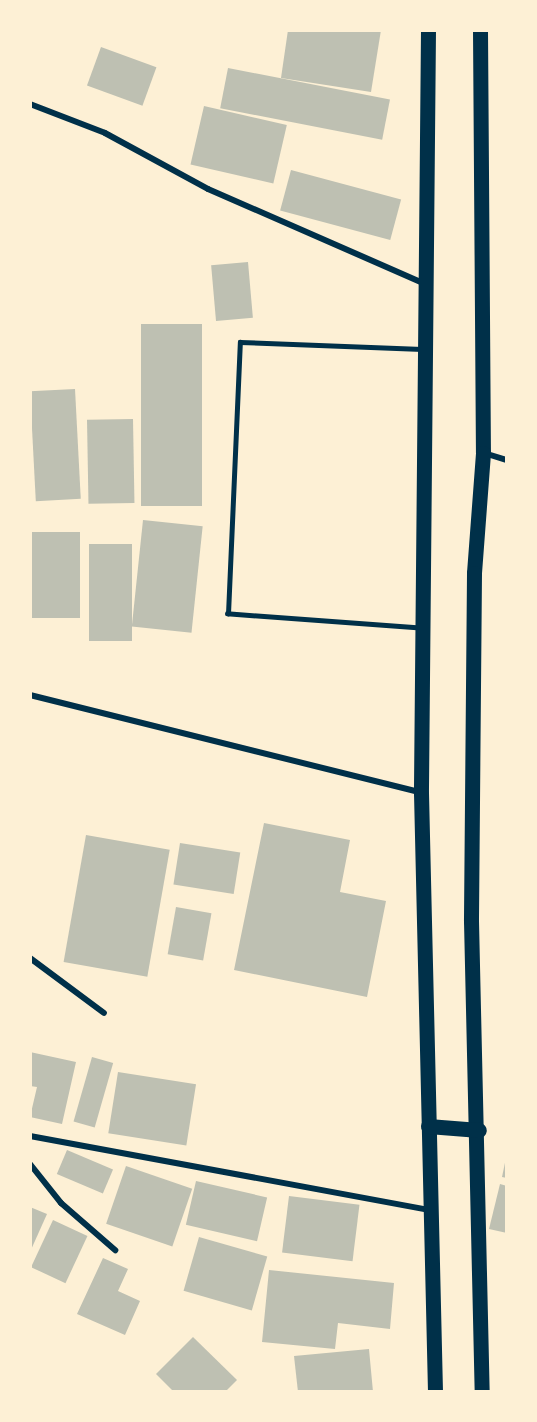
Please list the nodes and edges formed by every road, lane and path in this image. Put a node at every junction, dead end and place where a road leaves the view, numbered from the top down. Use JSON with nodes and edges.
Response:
{"nodes":[{"id":1,"x":428,"y":30,"type":"edge"},
{"id":2,"x":480,"y":30,"type":"edge"},
{"id":3,"x":30,"y":104,"type":"edge"},
{"id":4,"x":425,"y":284,"type":"junction"},
{"id":5,"x":425,"y":349,"type":"junction"},
{"id":6,"x":483,"y":453,"type":"junction"},
{"id":7,"x":507,"y":460,"type":"edge"},
{"id":8,"x":422,"y":628,"type":"junction"},
{"id":9,"x":30,"y":695,"type":"edge"},
{"id":10,"x":421,"y":793,"type":"junction"},
{"id":11,"x":30,"y":958,"type":"edge"},
{"id":12,"x":104,"y":1012,"type":"dead end"},
{"id":13,"x":428,"y":1126,"type":"junction"},
{"id":14,"x":479,"y":1130,"type":"junction"},
{"id":15,"x":30,"y":1136,"type":"edge"},
{"id":16,"x":30,"y":1164,"type":"edge"},
{"id":17,"x":431,"y":1210,"type":"junction"},
{"id":18,"x":115,"y":1250,"type":"dead end"},
{"id":19,"x":435,"y":1392,"type":"edge"},
{"id":20,"x":482,"y":1392,"type":"edge"}],
"edges":[{"from":1,"to":4,"type":"main road"},
{"from":2,"to":6,"type":"main road"},
{"from":3,"to":4,"type":"street"},
{"from":4,"to":5,"type":"main road"},
{"from":5,"to":8,"type":"main road"},
{"from":5,"to":8,"type":"lane"},
{"from":6,"to":7,"type":"street"},
{"from":6,"to":14,"type":"main road"},
{"from":8,"to":10,"type":"main road"},
{"from":9,"to":10,"type":"street"},
{"from":10,"to":13,"type":"main road"},
{"from":11,"to":12,"type":"street"},
{"from":13,"to":14,"type":"main road"},
{"from":13,"to":17,"type":"main road"},
{"from":14,"to":20,"type":"main road"},
{"from":15,"to":17,"type":"street"},
{"from":16,"to":18,"type":"street"},
{"from":17,"to":19,"type":"main road"}]}
